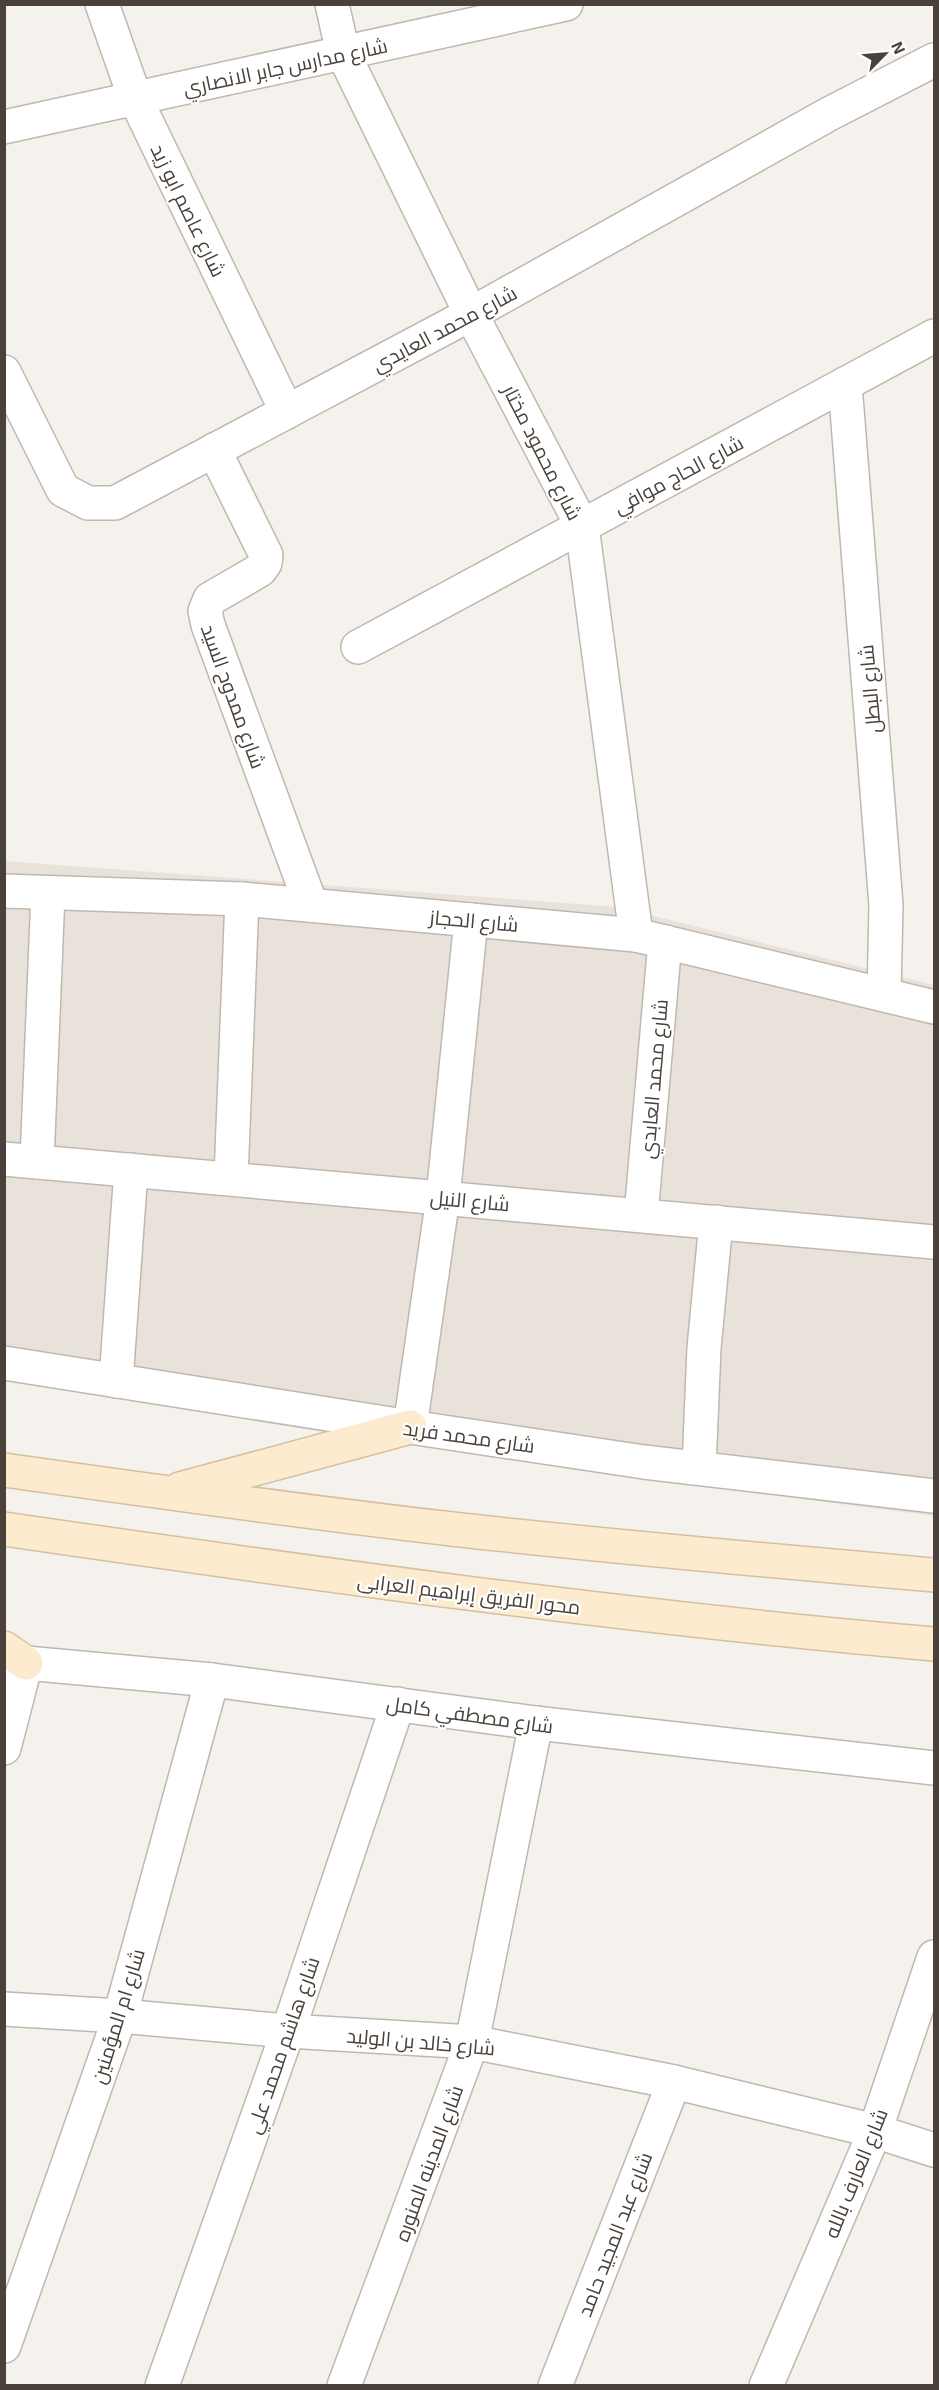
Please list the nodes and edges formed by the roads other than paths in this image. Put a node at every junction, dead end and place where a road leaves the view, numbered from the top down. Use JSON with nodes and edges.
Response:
{"nodes":[{"id":1,"x":102,"y":4,"type":"edge"},
{"id":2,"x":332,"y":4,"type":"edge"},
{"id":3,"x":566,"y":4,"type":"edge"},
{"id":4,"x":343,"y":53,"type":"junction"},
{"id":5,"x":934,"y":60,"type":"edge"},
{"id":6,"x":135,"y":98,"type":"junction"},
{"id":7,"x":4,"y":127,"type":"edge"},
{"id":8,"x":471,"y":314,"type":"junction"},
{"id":9,"x":934,"y":336,"type":"edge"},
{"id":10,"x":4,"y":372,"type":"edge"},
{"id":11,"x":845,"y":384,"type":"junction"},
{"id":12,"x":287,"y":412,"type":"junction"},
{"id":13,"x":214,"y":450,"type":"junction"},
{"id":14,"x":582,"y":526,"type":"junction"},
{"id":15,"x":358,"y":647,"type":"dead end"},
{"id":16,"x":4,"y":891,"type":"edge"},
{"id":17,"x":48,"y":894,"type":"junction"},
{"id":18,"x":242,"y":899,"type":"junction"},
{"id":19,"x":311,"y":905,"type":"junction"},
{"id":20,"x":471,"y":920,"type":"junction"},
{"id":21,"x":650,"y":939,"type":"junction"},
{"id":22,"x":885,"y":995,"type":"junction"},
{"id":23,"x":934,"y":1007,"type":"edge"},
{"id":24,"x":4,"y":1159,"type":"edge"},
{"id":25,"x":37,"y":1162,"type":"junction"},
{"id":26,"x":131,"y":1170,"type":"junction"},
{"id":27,"x":231,"y":1178,"type":"junction"},
{"id":28,"x":443,"y":1197,"type":"junction"},
{"id":29,"x":641,"y":1215,"type":"junction"},
{"id":30,"x":716,"y":1222,"type":"junction"},
{"id":31,"x":934,"y":1242,"type":"edge"},
{"id":32,"x":4,"y":1364,"type":"edge"},
{"id":33,"x":116,"y":1381,"type":"junction"},
{"id":34,"x":410,"y":1427,"type":"junction"},
{"id":35,"x":699,"y":1468,"type":"junction"},
{"id":36,"x":4,"y":1470,"type":"edge"},
{"id":37,"x":164,"y":1493,"type":"junction"},
{"id":38,"x":934,"y":1496,"type":"edge"},
{"id":39,"x":4,"y":1529,"type":"edge"},
{"id":40,"x":934,"y":1575,"type":"edge"},
{"id":41,"x":934,"y":1644,"type":"edge"},
{"id":42,"x":12,"y":1657,"type":"edge"},
{"id":43,"x":212,"y":1680,"type":"junction"},
{"id":44,"x":398,"y":1704,"type":"junction"},
{"id":45,"x":536,"y":1723,"type":"junction"},
{"id":46,"x":4,"y":1748,"type":"edge"},
{"id":47,"x":934,"y":1768,"type":"edge"},
{"id":48,"x":934,"y":1957,"type":"edge"},
{"id":49,"x":4,"y":2009,"type":"edge"},
{"id":50,"x":120,"y":2016,"type":"junction"},
{"id":51,"x":288,"y":2031,"type":"junction"},
{"id":52,"x":472,"y":2042,"type":"junction"},
{"id":53,"x":674,"y":2082,"type":"junction"},
{"id":54,"x":875,"y":2131,"type":"junction"},
{"id":55,"x":934,"y":2150,"type":"edge"},
{"id":56,"x":4,"y":2346,"type":"edge"},
{"id":57,"x":162,"y":2385,"type":"edge"},
{"id":58,"x":344,"y":2385,"type":"edge"},
{"id":59,"x":555,"y":2385,"type":"edge"},
{"id":60,"x":766,"y":2385,"type":"edge"}],
"edges":[{"from":1,"to":6,"type":"street","name":"شارع عاصم ابو زيد"},
{"from":2,"to":4,"type":"street","name":"شارع محمود مختار"},
{"from":3,"to":4,"type":"street","name":"شارع مدارس جابر الانصاري"},
{"from":4,"to":6,"type":"street","name":"شارع مدارس جابر الانصاري"},
{"from":4,"to":8,"type":"street","name":"شارع محمود مختار"},
{"from":5,"to":8,"type":"street","name":"شارع محمد العايدي"},
{"from":6,"to":7,"type":"street","name":"شارع مدارس جابر الانصاري"},
{"from":6,"to":12,"type":"street","name":"شارع عاصم ابو زيد"},
{"from":8,"to":12,"type":"street","name":"شارع محمد العايدي"},
{"from":8,"to":14,"type":"street","name":"شارع محمود مختار"},
{"from":9,"to":11,"type":"street","name":"شارع الحاج موافي"},
{"from":10,"to":13,"type":"street","name":"شارع محمد العايدي"},
{"from":11,"to":14,"type":"street","name":"شارع الحاج موافي"},
{"from":11,"to":22,"type":"street","name":"شارع البطل"},
{"from":12,"to":13,"type":"street","name":"شارع محمد العايدي"},
{"from":13,"to":19,"type":"street","name":"شارع ممدوح السيد"},
{"from":14,"to":15,"type":"street","name":"شارع الحاج موافي"},
{"from":14,"to":21,"type":"street","name":"شارع محمود مختار"},
{"from":16,"to":17,"type":"street","name":"شارع الحجاز"},
{"from":17,"to":18,"type":"street","name":"شارع الحجاز"},
{"from":17,"to":25,"type":"street"},
{"from":18,"to":19,"type":"street","name":"شارع الحجاز"},
{"from":18,"to":27,"type":"street"},
{"from":19,"to":20,"type":"street","name":"شارع الحجاز"},
{"from":20,"to":21,"type":"street","name":"شارع الحجاز"},
{"from":20,"to":28,"type":"street"},
{"from":21,"to":22,"type":"street","name":"شارع الحجاز"},
{"from":21,"to":29,"type":"street","name":"شارع محمد العابدي"},
{"from":22,"to":23,"type":"street","name":"شارع الحجاز"},
{"from":24,"to":25,"type":"street","name":"شارع النيل"},
{"from":25,"to":26,"type":"street","name":"شارع النيل"},
{"from":26,"to":27,"type":"street","name":"شارع النيل"},
{"from":26,"to":33,"type":"street"},
{"from":27,"to":28,"type":"street","name":"شارع النيل"},
{"from":28,"to":29,"type":"street","name":"شارع النيل"},
{"from":28,"to":34,"type":"street"},
{"from":29,"to":30,"type":"street","name":"شارع النيل"},
{"from":30,"to":31,"type":"street","name":"شارع النيل"},
{"from":30,"to":35,"type":"street"},
{"from":32,"to":33,"type":"street","name":"شارع محمد فريد"},
{"from":33,"to":34,"type":"street","name":"شارع محمد فريد"},
{"from":34,"to":35,"type":"street","name":"شارع محمد فريد"},
{"from":34,"to":37,"type":"main road"},
{"from":35,"to":38,"type":"street","name":"شارع محمد فريد"},
{"from":36,"to":37,"type":"main road"},
{"from":37,"to":40,"type":"main road"},
{"from":39,"to":41,"type":"main road","name":"محور الفريق إبراهيم العرابى"},
{"from":42,"to":43,"type":"street","name":"شارع مصطفي كامل"},
{"from":42,"to":46,"type":"street"},
{"from":43,"to":44,"type":"street","name":"شارع مصطفي كامل"},
{"from":43,"to":50,"type":"street","name":"شارع ام المؤمنين"},
{"from":44,"to":45,"type":"street","name":"شارع مصطفي كامل"},
{"from":44,"to":51,"type":"street","name":"شارع هاشم محمد علي"},
{"from":45,"to":47,"type":"street","name":"شارع مصطفي كامل"},
{"from":45,"to":52,"type":"street","name":"شارع المدينه المنوره"},
{"from":48,"to":54,"type":"street","name":"شارع العارف بالله"},
{"from":49,"to":50,"type":"street","name":"شارع خالد بن الوليد"},
{"from":50,"to":51,"type":"street","name":"شارع خالد بن الوليد"},
{"from":50,"to":56,"type":"street","name":"شارع ام المؤمنين"},
{"from":51,"to":52,"type":"street","name":"شارع خالد بن الوليد"},
{"from":51,"to":57,"type":"street","name":"شارع هاشم محمد علي"},
{"from":52,"to":53,"type":"street","name":"شارع خالد بن الوليد"},
{"from":52,"to":58,"type":"street","name":"شارع المدينه المنوره"},
{"from":53,"to":54,"type":"street","name":"شارع خالد بن الوليد"},
{"from":53,"to":59,"type":"street","name":"شارع عبد المجيد حامد"},
{"from":54,"to":55,"type":"street","name":"شارع خالد بن الوليد"},
{"from":54,"to":60,"type":"street","name":"شارع العارف بالله"}]}
